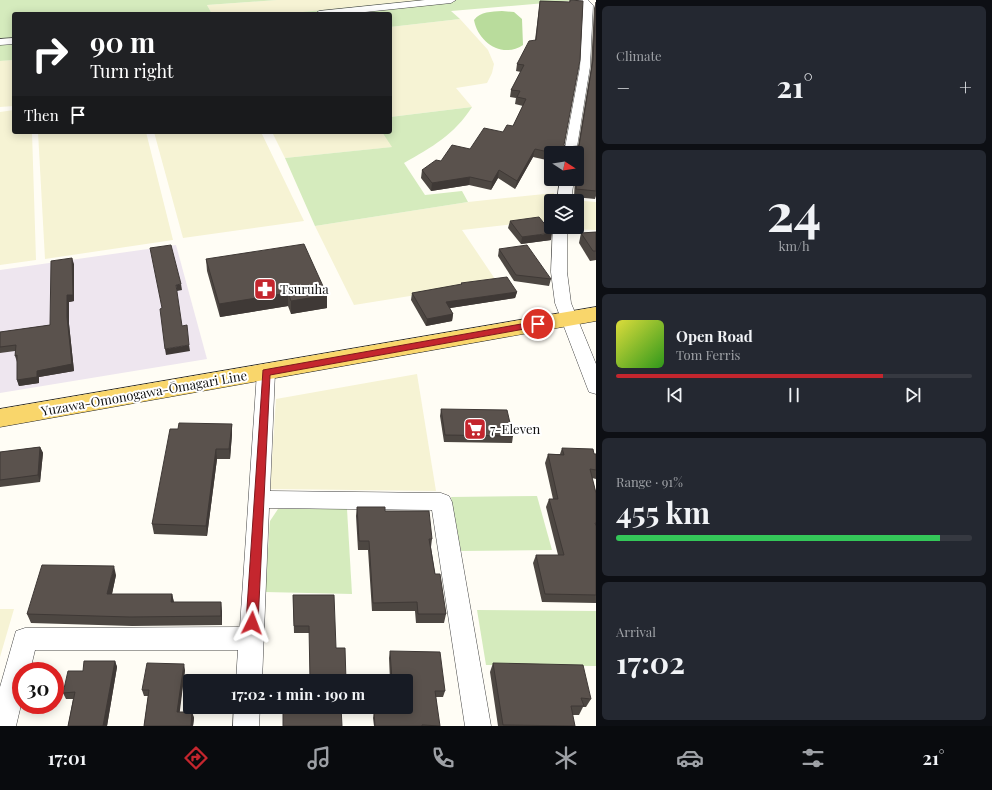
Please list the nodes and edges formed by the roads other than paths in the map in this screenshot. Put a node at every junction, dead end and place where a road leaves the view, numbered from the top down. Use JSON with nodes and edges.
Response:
{"nodes":[{"id":1,"x":451,"y":0,"type":"edge"},
{"id":2,"x":589,"y":3,"type":"edge"},
{"id":3,"x":338,"y":12,"type":"edge"},
{"id":4,"x":12,"y":41,"type":"edge"},
{"id":5,"x":0,"y":42,"type":"edge"},
{"id":6,"x":571,"y":146,"type":"edge"},
{"id":7,"x":560,"y":234,"type":"edge"},
{"id":8,"x":596,"y":314,"type":"edge"},
{"id":9,"x":568,"y":319,"type":"junction"},
{"id":10,"x":266,"y":372,"type":"junction"},
{"id":11,"x":596,"y":387,"type":"edge"},
{"id":12,"x":0,"y":418,"type":"edge"},
{"id":13,"x":259,"y":499,"type":"junction"},
{"id":14,"x":251,"y":638,"type":"junction"},
{"id":15,"x":249,"y":674,"type":"edge"},
{"id":16,"x":247,"y":714,"type":"edge"},
{"id":17,"x":3,"y":726,"type":"edge"},
{"id":18,"x":246,"y":726,"type":"edge"},
{"id":19,"x":478,"y":726,"type":"edge"}],
"edges":[{"from":1,"to":3,"type":"street"},
{"from":2,"to":6,"type":"street"},
{"from":4,"to":5,"type":"street"},
{"from":7,"to":9,"type":"street"},
{"from":8,"to":9,"type":"main road","name":"Yuzawa-Omonogawa-Ōmagari Line"},
{"from":9,"to":10,"type":"main road","name":"Yuzawa-Omonogawa-Ōmagari Line"},
{"from":9,"to":11,"type":"street"},
{"from":10,"to":12,"type":"main road","name":"Yuzawa-Omonogawa-Ōmagari Line"},
{"from":10,"to":13,"type":"street"},
{"from":13,"to":14,"type":"street"},
{"from":13,"to":19,"type":"street"},
{"from":14,"to":15,"type":"street"},
{"from":14,"to":17,"type":"street"},
{"from":16,"to":18,"type":"street"}]}
